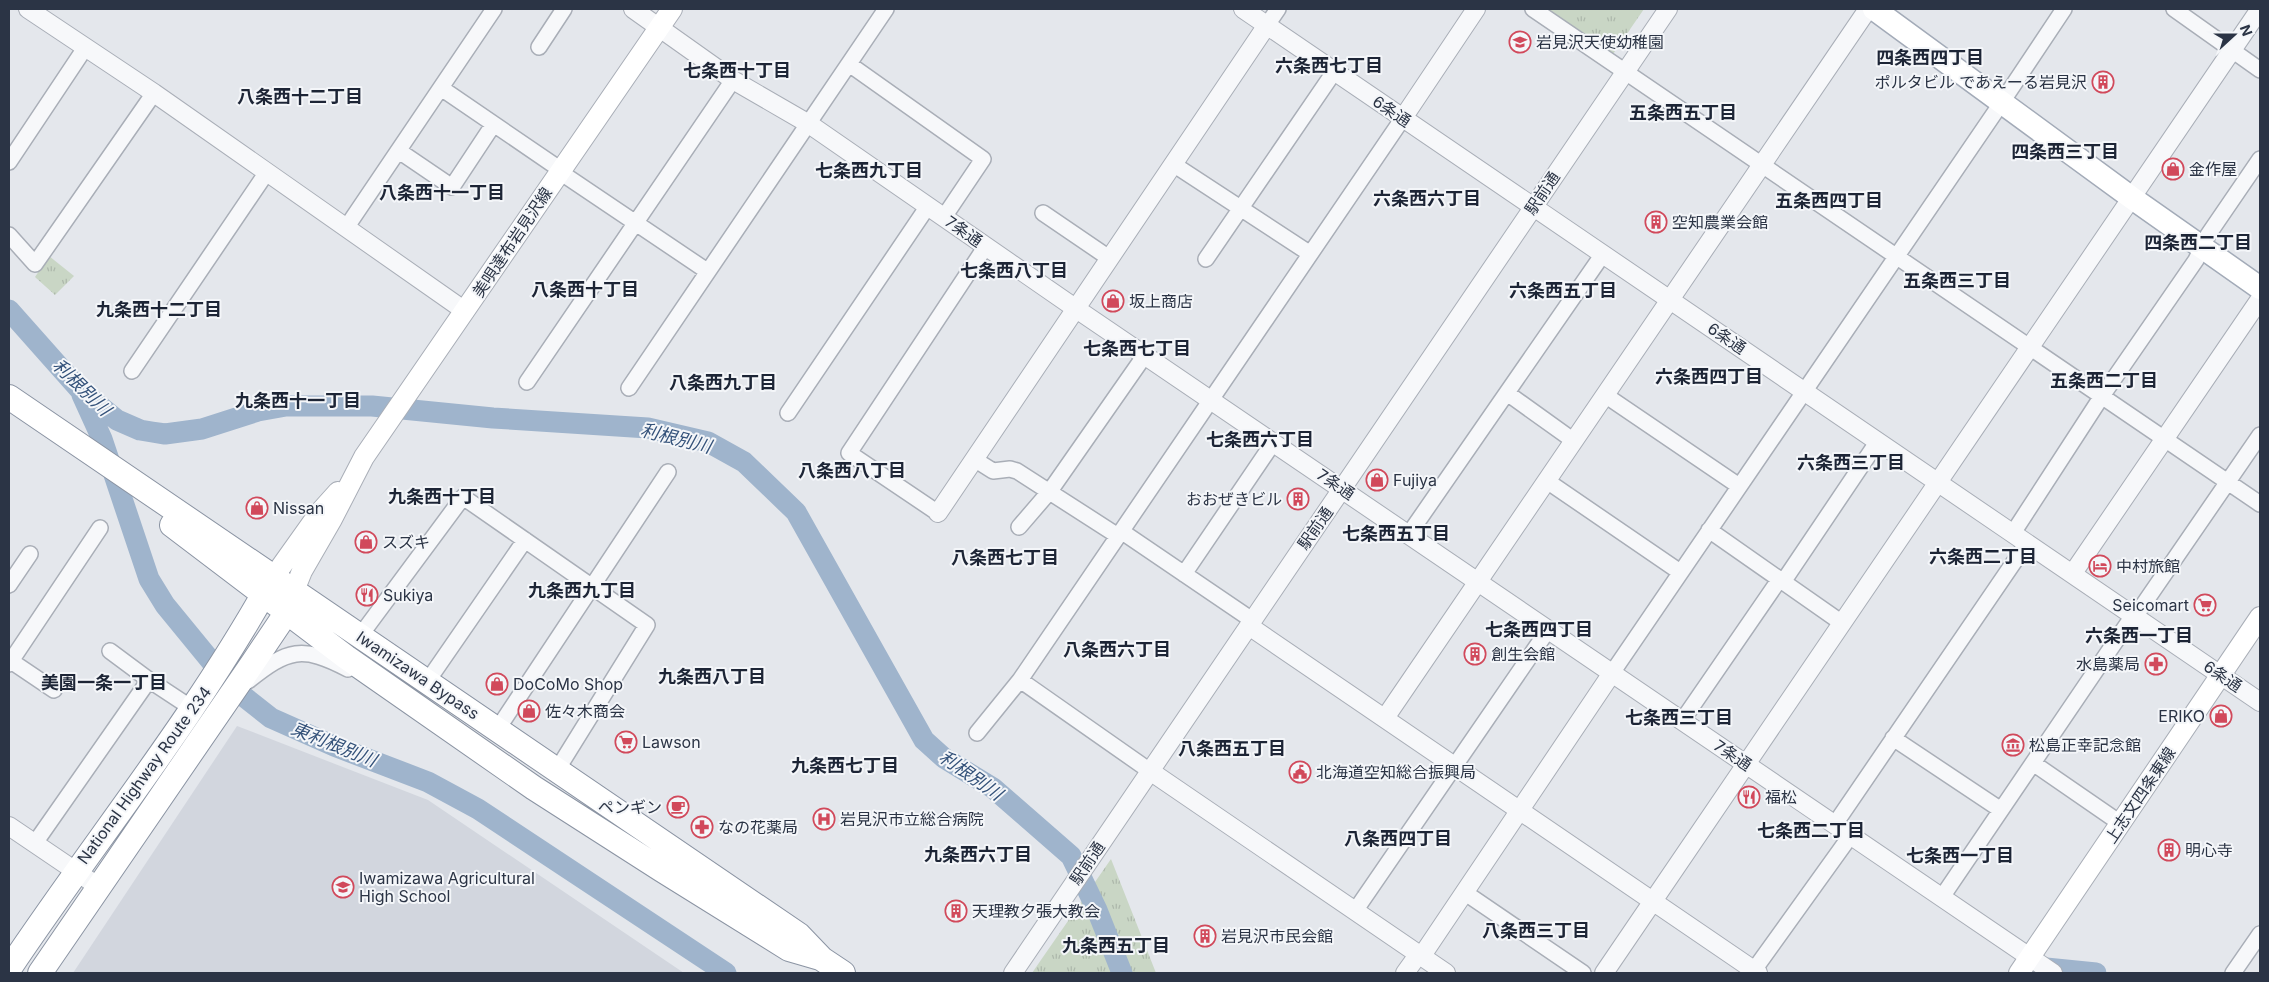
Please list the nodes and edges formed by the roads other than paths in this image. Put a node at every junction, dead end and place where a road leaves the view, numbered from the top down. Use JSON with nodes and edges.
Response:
{"nodes":[{"id":1,"x":28,"y":9,"type":"edge"},
{"id":2,"x":494,"y":9,"type":"edge"},
{"id":3,"x":564,"y":9,"type":"edge"},
{"id":4,"x":633,"y":9,"type":"edge"},
{"id":5,"x":672,"y":9,"type":"edge"},
{"id":6,"x":886,"y":9,"type":"edge"},
{"id":7,"x":1243,"y":9,"type":"edge"},
{"id":8,"x":1278,"y":9,"type":"edge"},
{"id":9,"x":1476,"y":9,"type":"edge"},
{"id":10,"x":1533,"y":9,"type":"edge"},
{"id":11,"x":1668,"y":9,"type":"edge"},
{"id":12,"x":1868,"y":9,"type":"edge"},
{"id":13,"x":1874,"y":9,"type":"edge"},
{"id":14,"x":2064,"y":9,"type":"edge"},
{"id":15,"x":2174,"y":9,"type":"edge"},
{"id":16,"x":2260,"y":9,"type":"edge"},
{"id":17,"x":1266,"y":24,"type":"junction"},
{"id":18,"x":659,"y":28,"type":"junction"},
{"id":19,"x":540,"y":46,"type":"dead end"},
{"id":20,"x":85,"y":48,"type":"junction"},
{"id":21,"x":2232,"y":50,"type":"junction"},
{"id":22,"x":849,"y":64,"type":"junction"},
{"id":23,"x":2260,"y":70,"type":"edge"},
{"id":24,"x":1334,"y":72,"type":"junction"},
{"id":25,"x":1624,"y":72,"type":"junction"},
{"id":26,"x":733,"y":80,"type":"junction"},
{"id":27,"x":441,"y":88,"type":"junction"},
{"id":28,"x":154,"y":93,"type":"junction"},
{"id":29,"x":2002,"y":102,"type":"junction"},
{"id":30,"x":1402,"y":118,"type":"junction"},
{"id":31,"x":809,"y":124,"type":"junction"},
{"id":32,"x":493,"y":125,"type":"junction"},
{"id":33,"x":399,"y":151,"type":"junction"},
{"id":34,"x":2260,"y":159,"type":"edge"},
{"id":35,"x":9,"y":162,"type":"edge"},
{"id":36,"x":1173,"y":164,"type":"junction"},
{"id":37,"x":1762,"y":165,"type":"junction"},
{"id":38,"x":560,"y":171,"type":"junction"},
{"id":39,"x":267,"y":172,"type":"junction"},
{"id":40,"x":2132,"y":198,"type":"junction"},
{"id":41,"x":928,"y":206,"type":"junction"},
{"id":42,"x":1533,"y":206,"type":"junction"},
{"id":43,"x":1242,"y":209,"type":"junction"},
{"id":44,"x":1043,"y":213,"type":"dead end"},
{"id":45,"x":944,"y":217,"type":"junction"},
{"id":46,"x":637,"y":223,"type":"junction"},
{"id":47,"x":346,"y":228,"type":"junction"},
{"id":48,"x":9,"y":235,"type":"edge"},
{"id":49,"x":986,"y":246,"type":"junction"},
{"id":50,"x":2202,"y":248,"type":"junction"},
{"id":51,"x":1309,"y":253,"type":"junction"},
{"id":52,"x":1603,"y":254,"type":"junction"},
{"id":53,"x":1896,"y":256,"type":"junction"},
{"id":54,"x":1109,"y":258,"type":"junction"},
{"id":55,"x":1206,"y":259,"type":"dead end"},
{"id":56,"x":708,"y":271,"type":"junction"},
{"id":57,"x":2260,"y":288,"type":"edge"},
{"id":58,"x":2260,"y":299,"type":"edge"},
{"id":59,"x":1670,"y":300,"type":"junction"},
{"id":60,"x":1075,"y":308,"type":"junction"},
{"id":61,"x":465,"y":311,"type":"junction"},
{"id":62,"x":2030,"y":348,"type":"junction"},
{"id":63,"x":1145,"y":355,"type":"junction"},
{"id":64,"x":132,"y":371,"type":"dead end"},
{"id":65,"x":527,"y":382,"type":"dead end"},
{"id":66,"x":629,"y":388,"type":"dead end"},
{"id":67,"x":1804,"y":391,"type":"junction"},
{"id":68,"x":1506,"y":393,"type":"junction"},
{"id":69,"x":1606,"y":395,"type":"junction"},
{"id":70,"x":2102,"y":396,"type":"junction"},
{"id":71,"x":9,"y":397,"type":"edge"},
{"id":72,"x":1211,"y":399,"type":"junction"},
{"id":73,"x":788,"y":413,"type":"dead end"},
{"id":74,"x":9,"y":414,"type":"edge"},
{"id":75,"x":2260,"y":435,"type":"edge"},
{"id":76,"x":2165,"y":439,"type":"junction"},
{"id":77,"x":1574,"y":440,"type":"junction"},
{"id":78,"x":1878,"y":441,"type":"junction"},
{"id":79,"x":1273,"y":443,"type":"junction"},
{"id":80,"x":85,"y":457,"type":"junction"},
{"id":81,"x":974,"y":459,"type":"junction"},
{"id":82,"x":668,"y":472,"type":"dead end"},
{"id":83,"x":353,"y":476,"type":"junction"},
{"id":84,"x":1547,"y":481,"type":"junction"},
{"id":85,"x":1939,"y":483,"type":"junction"},
{"id":86,"x":2228,"y":483,"type":"junction"},
{"id":87,"x":1739,"y":486,"type":"junction"},
{"id":88,"x":1342,"y":488,"type":"junction"},
{"id":89,"x":1050,"y":491,"type":"junction"},
{"id":90,"x":2260,"y":504,"type":"edge"},
{"id":91,"x":938,"y":513,"type":"joint"},
{"id":92,"x":1019,"y":527,"type":"dead end"},
{"id":93,"x":100,"y":528,"type":"dead end"},
{"id":94,"x":1709,"y":530,"type":"junction"},
{"id":95,"x":1119,"y":533,"type":"junction"},
{"id":96,"x":1409,"y":534,"type":"junction"},
{"id":97,"x":2020,"y":538,"type":"junction"},
{"id":98,"x":524,"y":540,"type":"junction"},
{"id":99,"x":30,"y":554,"type":"dead end"},
{"id":100,"x":1680,"y":572,"type":"junction"},
{"id":101,"x":2073,"y":573,"type":"junction"},
{"id":102,"x":1184,"y":574,"type":"junction"},
{"id":103,"x":1781,"y":581,"type":"junction"},
{"id":104,"x":1478,"y":582,"type":"junction"},
{"id":105,"x":9,"y":585,"type":"edge"},
{"id":106,"x":268,"y":586,"type":"junction"},
{"id":107,"x":592,"y":587,"type":"junction"},
{"id":108,"x":290,"y":602,"type":"junction"},
{"id":109,"x":2134,"y":616,"type":"junction"},
{"id":110,"x":2260,"y":617,"type":"edge"},
{"id":111,"x":1250,"y":623,"type":"junction"},
{"id":112,"x":1842,"y":623,"type":"junction"},
{"id":113,"x":1548,"y":630,"type":"junction"},
{"id":114,"x":360,"y":636,"type":"junction"},
{"id":115,"x":110,"y":651,"type":"dead end"},
{"id":116,"x":10,"y":663,"type":"edge"},
{"id":117,"x":264,"y":663,"type":"junction"},
{"id":118,"x":1612,"y":673,"type":"junction"},
{"id":119,"x":2221,"y":675,"type":"junction"},
{"id":120,"x":149,"y":680,"type":"junction"},
{"id":121,"x":1020,"y":680,"type":"junction"},
{"id":122,"x":427,"y":682,"type":"junction"},
{"id":123,"x":54,"y":690,"type":"dead end"},
{"id":124,"x":220,"y":696,"type":"junction"},
{"id":125,"x":409,"y":702,"type":"junction"},
{"id":126,"x":2260,"y":702,"type":"edge"},
{"id":127,"x":194,"y":709,"type":"junction"},
{"id":128,"x":1385,"y":718,"type":"junction"},
{"id":129,"x":1682,"y":721,"type":"junction"},
{"id":130,"x":497,"y":730,"type":"junction"},
{"id":131,"x":977,"y":733,"type":"dead end"},
{"id":132,"x":1893,"y":738,"type":"junction"},
{"id":133,"x":2033,"y":763,"type":"junction"},
{"id":134,"x":1748,"y":765,"type":"junction"},
{"id":135,"x":1455,"y":766,"type":"junction"},
{"id":136,"x":557,"y":770,"type":"junction"},
{"id":137,"x":1150,"y":771,"type":"junction"},
{"id":138,"x":1520,"y":810,"type":"junction"},
{"id":139,"x":2001,"y":810,"type":"junction"},
{"id":140,"x":2120,"y":823,"type":"junction"},
{"id":141,"x":1835,"y":824,"type":"junction"},
{"id":142,"x":9,"y":826,"type":"edge"},
{"id":143,"x":1851,"y":835,"type":"junction"},
{"id":144,"x":35,"y":843,"type":"junction"},
{"id":145,"x":75,"y":872,"type":"junction"},
{"id":146,"x":98,"y":887,"type":"junction"},
{"id":147,"x":1464,"y":892,"type":"junction"},
{"id":148,"x":1942,"y":897,"type":"junction"},
{"id":149,"x":1654,"y":901,"type":"junction"},
{"id":150,"x":1355,"y":912,"type":"junction"},
{"id":151,"x":2260,"y":934,"type":"edge"},
{"id":152,"x":1419,"y":956,"type":"junction"},
{"id":153,"x":2028,"y":957,"type":"edge"},
{"id":154,"x":822,"y":959,"type":"junction"},
{"id":155,"x":9,"y":969,"type":"edge"},
{"id":156,"x":1756,"y":972,"type":"edge"},
{"id":157,"x":40,"y":973,"type":"edge"},
{"id":158,"x":843,"y":973,"type":"edge"},
{"id":159,"x":1013,"y":973,"type":"edge"},
{"id":160,"x":1406,"y":973,"type":"edge"},
{"id":161,"x":1446,"y":973,"type":"edge"},
{"id":162,"x":1583,"y":973,"type":"edge"},
{"id":163,"x":1604,"y":973,"type":"edge"},
{"id":164,"x":2053,"y":973,"type":"edge"},
{"id":165,"x":2233,"y":973,"type":"edge"}],
"edges":[{"from":1,"to":20,"type":"street"},
{"from":2,"to":27,"type":"street"},
{"from":3,"to":19,"type":"street"},
{"from":4,"to":18,"type":"street","name":"7条通"},
{"from":5,"to":18,"type":"main road","name":"美唄達布岩見沢線"},
{"from":6,"to":22,"type":"street"},
{"from":7,"to":17,"type":"street","name":"6条通"},
{"from":8,"to":17,"type":"street"},
{"from":9,"to":30,"type":"street"},
{"from":10,"to":25,"type":"street"},
{"from":11,"to":25,"type":"street","name":"駅前通"},
{"from":12,"to":37,"type":"street"},
{"from":13,"to":29,"type":"main road"},
{"from":14,"to":29,"type":"street"},
{"from":15,"to":21,"type":"street"},
{"from":16,"to":21,"type":"street"},
{"from":17,"to":24,"type":"street","name":"6条通"},
{"from":17,"to":36,"type":"street"},
{"from":18,"to":26,"type":"street","name":"7条通"},
{"from":18,"to":38,"type":"main road","name":"美唄達布岩見沢線"},
{"from":20,"to":28,"type":"street"},
{"from":20,"to":35,"type":"street"},
{"from":21,"to":23,"type":"street"},
{"from":21,"to":40,"type":"street"},
{"from":22,"to":31,"type":"street"},
{"from":22,"to":45,"type":"street"},
{"from":24,"to":30,"type":"street","name":"6条通"},
{"from":24,"to":43,"type":"street"},
{"from":25,"to":37,"type":"street"},
{"from":25,"to":42,"type":"street","name":"駅前通"},
{"from":26,"to":31,"type":"street","name":"7条通"},
{"from":26,"to":46,"type":"street"},
{"from":27,"to":32,"type":"street"},
{"from":27,"to":33,"type":"street"},
{"from":28,"to":39,"type":"street"},
{"from":28,"to":48,"type":"street"},
{"from":29,"to":40,"type":"main road"},
{"from":29,"to":53,"type":"street"},
{"from":30,"to":42,"type":"street","name":"6条通"},
{"from":30,"to":51,"type":"street"},
{"from":31,"to":41,"type":"street","name":"7条通"},
{"from":31,"to":56,"type":"street"},
{"from":32,"to":33,"type":"street"},
{"from":32,"to":38,"type":"street"},
{"from":33,"to":47,"type":"street"},
{"from":34,"to":50,"type":"street"},
{"from":36,"to":43,"type":"street"},
{"from":36,"to":54,"type":"street"},
{"from":37,"to":53,"type":"street"},
{"from":37,"to":59,"type":"street"},
{"from":38,"to":46,"type":"street"},
{"from":38,"to":61,"type":"main road","name":"美唄達布岩見沢線"},
{"from":39,"to":47,"type":"street"},
{"from":39,"to":64,"type":"street"},
{"from":40,"to":50,"type":"main road"},
{"from":40,"to":62,"type":"street"},
{"from":41,"to":45,"type":"street","name":"7条通"},
{"from":41,"to":73,"type":"street"},
{"from":42,"to":52,"type":"street","name":"6条通"},
{"from":42,"to":88,"type":"street","name":"駅前通"},
{"from":43,"to":51,"type":"street"},
{"from":43,"to":55,"type":"street"},
{"from":44,"to":54,"type":"street"},
{"from":45,"to":49,"type":"street","name":"7条通"},
{"from":46,"to":56,"type":"street"},
{"from":46,"to":65,"type":"street"},
{"from":47,"to":61,"type":"street"},
{"from":49,"to":60,"type":"street","name":"7条通"},
{"from":49,"to":91,"type":"street"},
{"from":50,"to":57,"type":"main road"},
{"from":50,"to":70,"type":"street"},
{"from":51,"to":72,"type":"street"},
{"from":52,"to":59,"type":"street","name":"6条通"},
{"from":52,"to":68,"type":"street"},
{"from":53,"to":62,"type":"street"},
{"from":53,"to":67,"type":"street"},
{"from":54,"to":60,"type":"street"},
{"from":56,"to":66,"type":"street"},
{"from":58,"to":76,"type":"street"},
{"from":59,"to":67,"type":"street","name":"6条通"},
{"from":59,"to":69,"type":"street"},
{"from":60,"to":63,"type":"street","name":"7条通"},
{"from":60,"to":81,"type":"street"},
{"from":61,"to":83,"type":"main road","name":"美唄達布岩見沢線"},
{"from":62,"to":70,"type":"street"},
{"from":62,"to":85,"type":"street"},
{"from":63,"to":72,"type":"street","name":"7条通"},
{"from":63,"to":89,"type":"street"},
{"from":67,"to":78,"type":"street","name":"6条通"},
{"from":67,"to":87,"type":"street"},
{"from":68,"to":77,"type":"street"},
{"from":68,"to":96,"type":"street"},
{"from":69,"to":77,"type":"street"},
{"from":69,"to":87,"type":"street"},
{"from":70,"to":76,"type":"street"},
{"from":70,"to":97,"type":"street"},
{"from":71,"to":80,"type":"highway","name":"Iwamizawa Bypass"},
{"from":72,"to":79,"type":"street","name":"7条通"},
{"from":72,"to":95,"type":"street"},
{"from":74,"to":80,"type":"highway","name":"Iwamizawa Bypass"},
{"from":75,"to":86,"type":"street"},
{"from":76,"to":86,"type":"street"},
{"from":76,"to":101,"type":"street"},
{"from":77,"to":84,"type":"street"},
{"from":78,"to":85,"type":"street","name":"6条通"},
{"from":78,"to":103,"type":"street"},
{"from":79,"to":88,"type":"street","name":"7条通"},
{"from":79,"to":102,"type":"street"},
{"from":80,"to":106,"type":"highway","name":"Iwamizawa Bypass"},
{"from":81,"to":89,"type":"street"},
{"from":81,"to":91,"type":"street"},
{"from":82,"to":107,"type":"street"},
{"from":83,"to":106,"type":"main road","name":"美唄達布岩見沢線"},
{"from":83,"to":108,"type":"main road","name":"美唄達布岩見沢線"},
{"from":84,"to":100,"type":"street"},
{"from":84,"to":104,"type":"street"},
{"from":85,"to":97,"type":"street","name":"6条通"},
{"from":85,"to":112,"type":"street"},
{"from":86,"to":90,"type":"street"},
{"from":86,"to":109,"type":"street"},
{"from":87,"to":94,"type":"street"},
{"from":88,"to":96,"type":"street","name":"7条通"},
{"from":88,"to":111,"type":"street","name":"駅前通"},
{"from":89,"to":92,"type":"street"},
{"from":89,"to":95,"type":"street"},
{"from":93,"to":116,"type":"street"},
{"from":94,"to":100,"type":"street"},
{"from":94,"to":103,"type":"street"},
{"from":95,"to":102,"type":"street"},
{"from":95,"to":121,"type":"street"},
{"from":96,"to":104,"type":"street","name":"7条通"},
{"from":97,"to":101,"type":"street","name":"6条通"},
{"from":97,"to":132,"type":"street"},
{"from":98,"to":107,"type":"street"},
{"from":98,"to":114,"type":"street"},
{"from":98,"to":122,"type":"street"},
{"from":99,"to":105,"type":"street"},
{"from":100,"to":118,"type":"street"},
{"from":101,"to":109,"type":"street","name":"6条通"},
{"from":102,"to":111,"type":"street"},
{"from":103,"to":112,"type":"street"},
{"from":103,"to":129,"type":"street"},
{"from":104,"to":113,"type":"street","name":"7条通"},
{"from":104,"to":128,"type":"street"},
{"from":106,"to":108,"type":"highway","name":"Iwamizawa Bypass"},
{"from":106,"to":124,"type":"highway","name":"National Highway Route 234"},
{"from":107,"to":130,"type":"street"},
{"from":107,"to":136,"type":"street"},
{"from":108,"to":114,"type":"highway","name":"Iwamizawa Bypass"},
{"from":108,"to":117,"type":"highway","name":"National Highway Route 234"},
{"from":108,"to":125,"type":"highway","name":"Iwamizawa Bypass"},
{"from":109,"to":119,"type":"street","name":"6条通"},
{"from":109,"to":133,"type":"street"},
{"from":110,"to":119,"type":"main road","name":"上志文四条東線"},
{"from":111,"to":128,"type":"street"},
{"from":111,"to":137,"type":"street","name":"駅前通"},
{"from":112,"to":134,"type":"street"},
{"from":113,"to":118,"type":"street","name":"7条通"},
{"from":113,"to":135,"type":"street"},
{"from":114,"to":122,"type":"highway","name":"Iwamizawa Bypass"},
{"from":115,"to":120,"type":"street"},
{"from":116,"to":123,"type":"street"},
{"from":117,"to":124,"type":"highway","name":"National Highway Route 234"},
{"from":117,"to":125,"type":"street"},
{"from":118,"to":129,"type":"street","name":"7条通"},
{"from":118,"to":138,"type":"street"},
{"from":119,"to":126,"type":"street","name":"6条通"},
{"from":119,"to":140,"type":"main road","name":"上志文四条東線"},
{"from":120,"to":127,"type":"street"},
{"from":120,"to":144,"type":"street"},
{"from":121,"to":131,"type":"street"},
{"from":121,"to":137,"type":"street"},
{"from":122,"to":130,"type":"highway","name":"Iwamizawa Bypass"},
{"from":124,"to":127,"type":"highway","name":"National Highway Route 234"},
{"from":124,"to":146,"type":"highway","name":"National Highway Route 234"},
{"from":125,"to":154,"type":"highway","name":"Iwamizawa Bypass"},
{"from":127,"to":145,"type":"highway","name":"National Highway Route 234"},
{"from":128,"to":135,"type":"street"},
{"from":129,"to":134,"type":"street","name":"7条通"},
{"from":130,"to":136,"type":"highway","name":"Iwamizawa Bypass"},
{"from":132,"to":139,"type":"street"},
{"from":132,"to":141,"type":"street"},
{"from":133,"to":139,"type":"street"},
{"from":133,"to":140,"type":"street"},
{"from":134,"to":141,"type":"street","name":"7条通"},
{"from":134,"to":149,"type":"street"},
{"from":135,"to":138,"type":"street"},
{"from":135,"to":150,"type":"street"},
{"from":136,"to":154,"type":"highway","name":"Iwamizawa Bypass"},
{"from":137,"to":150,"type":"street"},
{"from":137,"to":159,"type":"street","name":"駅前通"},
{"from":138,"to":147,"type":"street"},
{"from":138,"to":149,"type":"street"},
{"from":139,"to":148,"type":"street"},
{"from":140,"to":153,"type":"main road","name":"上志文四条東線"},
{"from":141,"to":143,"type":"street","name":"7条通"},
{"from":142,"to":144,"type":"street"},
{"from":143,"to":148,"type":"street","name":"7条通"},
{"from":143,"to":156,"type":"street"},
{"from":144,"to":145,"type":"street"},
{"from":145,"to":146,"type":"street"},
{"from":145,"to":155,"type":"highway","name":"National Highway Route 234"},
{"from":146,"to":157,"type":"highway","name":"National Highway Route 234"},
{"from":147,"to":152,"type":"street"},
{"from":147,"to":162,"type":"street"},
{"from":148,"to":153,"type":"street","name":"7条通"},
{"from":149,"to":156,"type":"street"},
{"from":149,"to":163,"type":"street"},
{"from":150,"to":152,"type":"street"},
{"from":151,"to":165,"type":"street"},
{"from":152,"to":160,"type":"street"},
{"from":152,"to":161,"type":"street"},
{"from":153,"to":164,"type":"street","name":"7条通"},
{"from":154,"to":158,"type":"highway","name":"Iwamizawa Bypass"}]}
